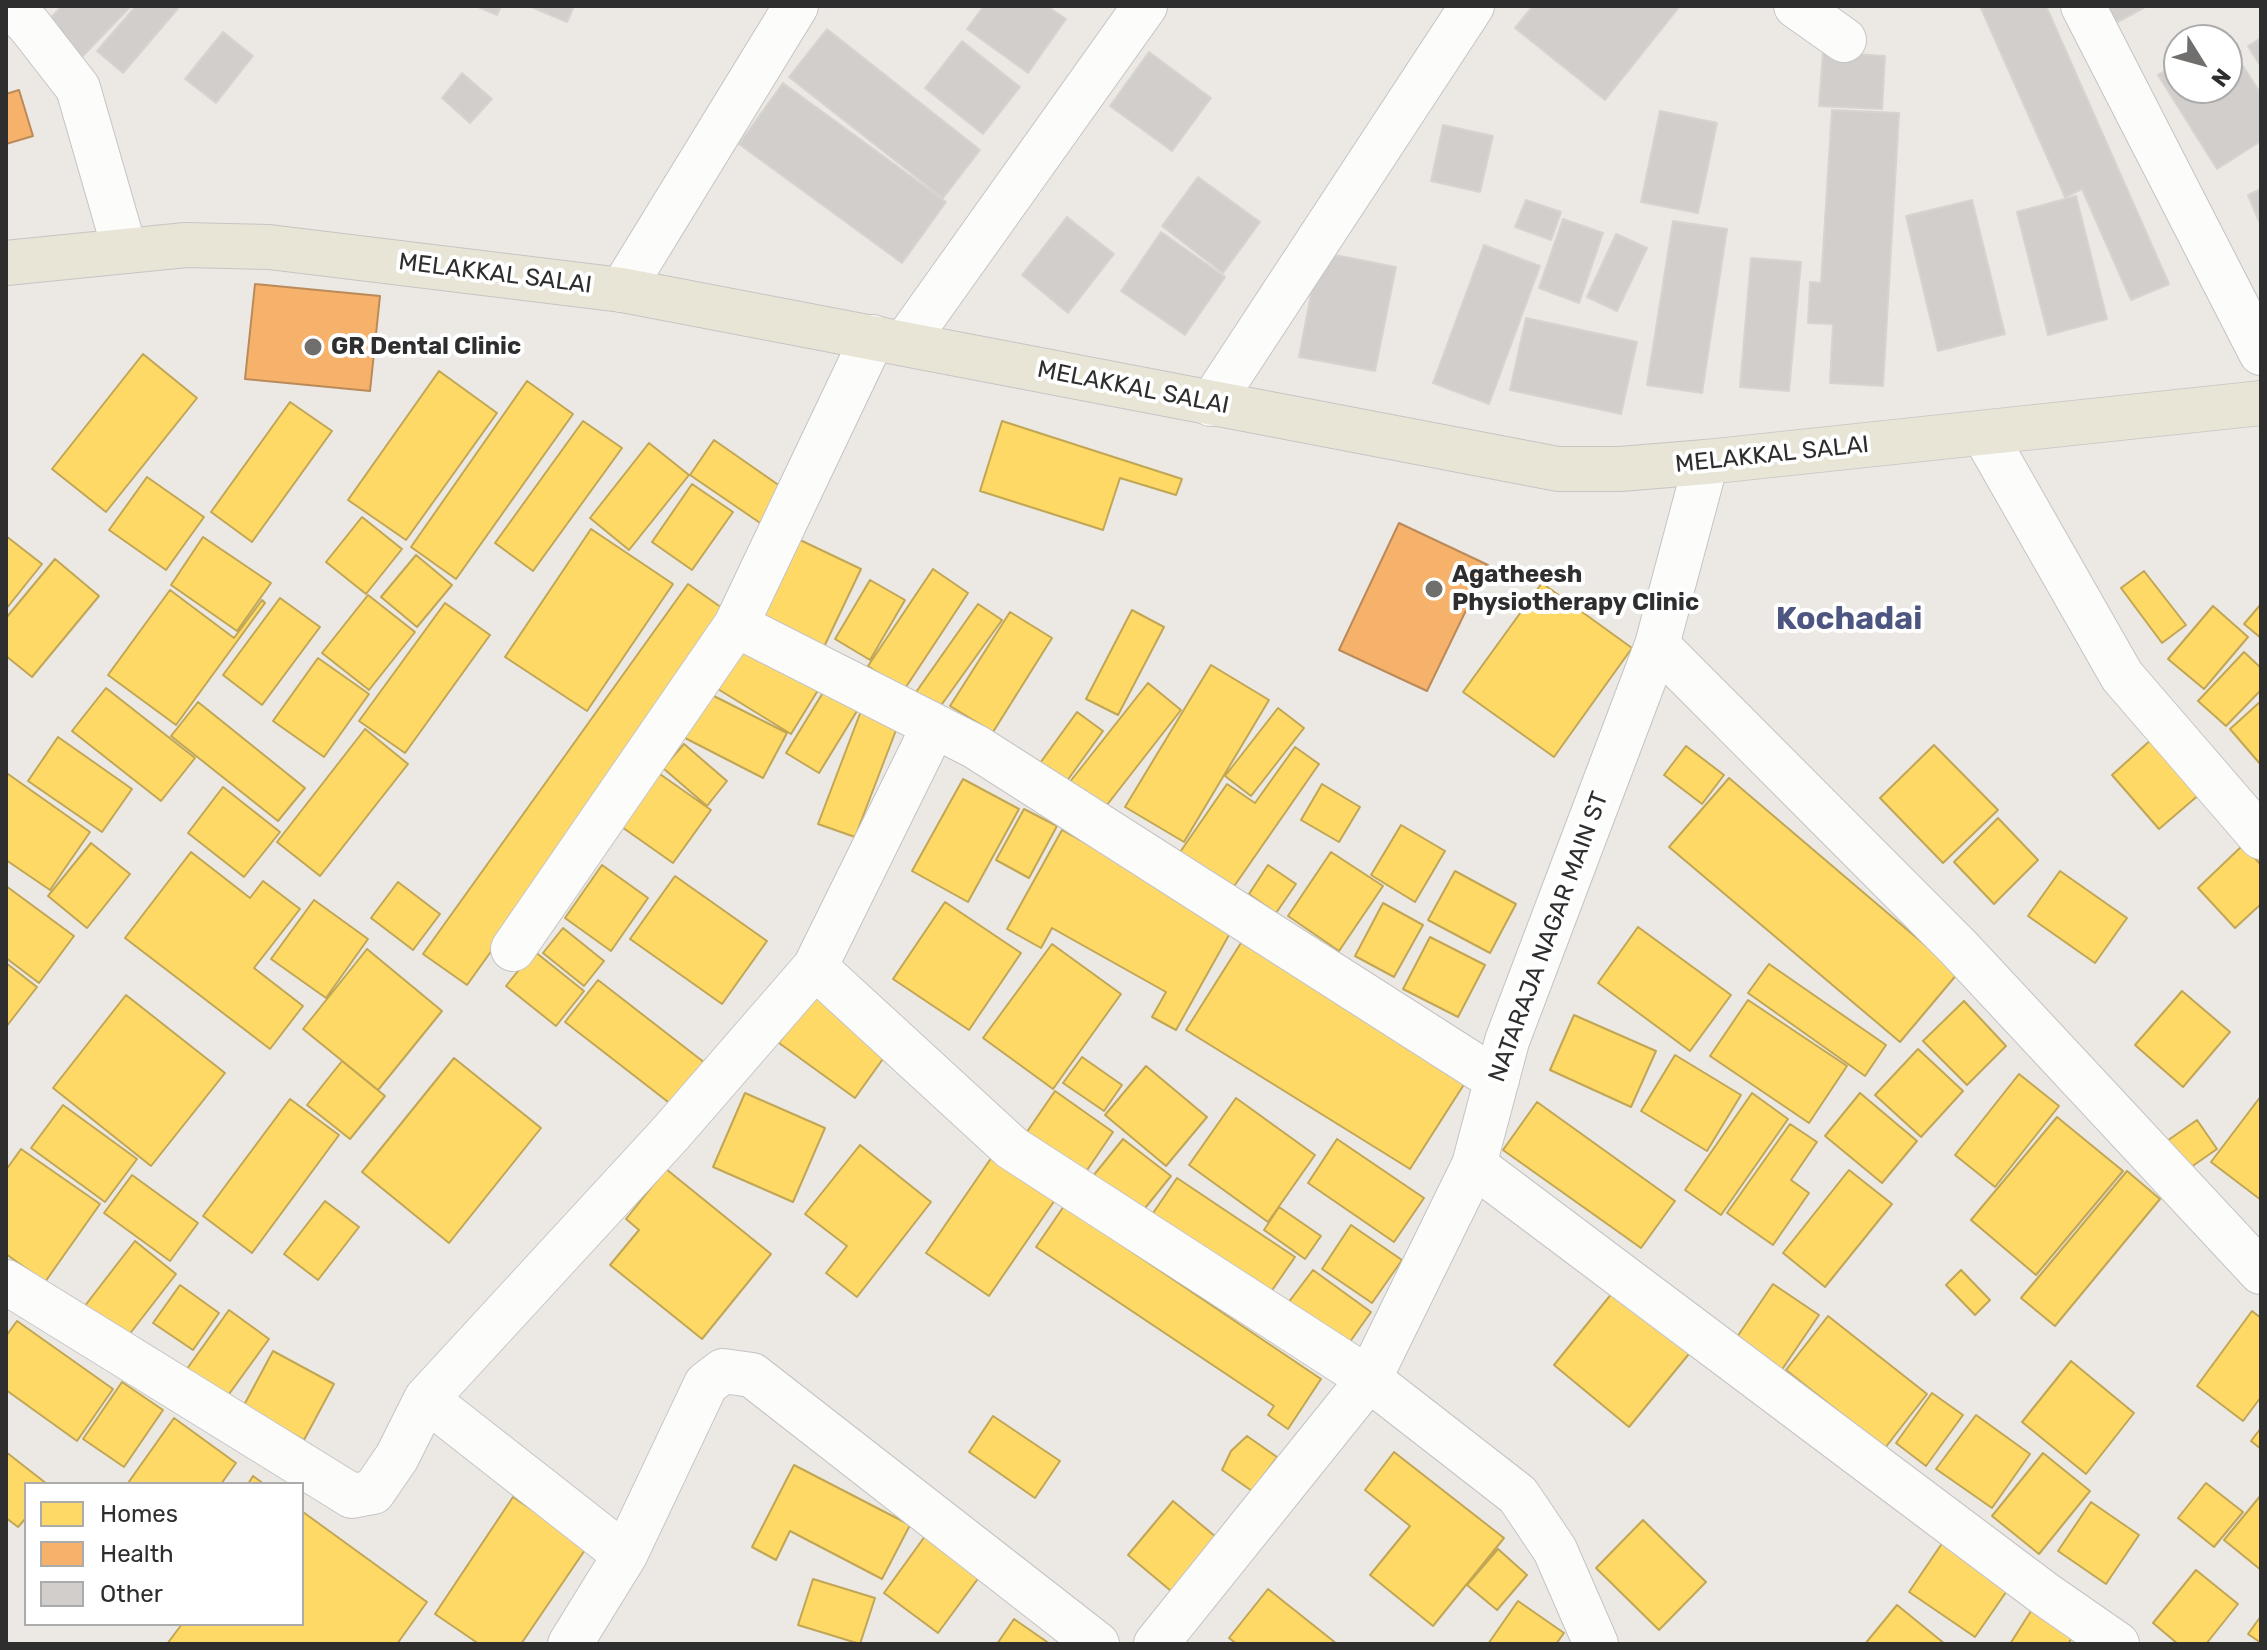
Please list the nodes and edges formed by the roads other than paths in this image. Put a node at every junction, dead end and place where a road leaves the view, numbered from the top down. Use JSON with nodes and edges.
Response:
{"nodes":[{"id":1,"x":796,"y":6,"type":"edge"},
{"id":2,"x":1145,"y":6,"type":"edge"},
{"id":3,"x":1472,"y":6,"type":"edge"},
{"id":4,"x":1796,"y":6,"type":"edge"},
{"id":5,"x":2083,"y":6,"type":"edge"},
{"id":6,"x":29,"y":12,"type":"edge"},
{"id":7,"x":1844,"y":40,"type":"dead end"},
{"id":8,"x":125,"y":251,"type":"junction"},
{"id":9,"x":6,"y":263,"type":"edge"},
{"id":10,"x":622,"y":290,"type":"junction"},
{"id":11,"x":889,"y":340,"type":"junction"},
{"id":12,"x":2261,"y":353,"type":"edge"},
{"id":13,"x":2261,"y":403,"type":"edge"},
{"id":14,"x":1211,"y":404,"type":"junction"},
{"id":15,"x":1984,"y":434,"type":"junction"},
{"id":16,"x":1706,"y":462,"type":"junction"},
{"id":17,"x":736,"y":625,"type":"junction"},
{"id":18,"x":1657,"y":645,"type":"junction"},
{"id":19,"x":934,"y":726,"type":"junction"},
{"id":20,"x":2261,"y":837,"type":"edge"},
{"id":21,"x":513,"y":949,"type":"dead end"},
{"id":22,"x":815,"y":967,"type":"junction"},
{"id":23,"x":1497,"y":1080,"type":"junction"},
{"id":24,"x":1474,"y":1165,"type":"junction"},
{"id":25,"x":2261,"y":1272,"type":"edge"},
{"id":26,"x":6,"y":1282,"type":"edge"},
{"id":27,"x":1369,"y":1379,"type":"junction"},
{"id":28,"x":426,"y":1399,"type":"junction"},
{"id":29,"x":625,"y":1555,"type":"junction"},
{"id":30,"x":570,"y":1644,"type":"edge"},
{"id":31,"x":1097,"y":1644,"type":"edge"},
{"id":32,"x":1156,"y":1644,"type":"edge"},
{"id":33,"x":1596,"y":1644,"type":"edge"},
{"id":34,"x":2117,"y":1644,"type":"edge"}],
"edges":[{"from":1,"to":10,"type":"street"},
{"from":2,"to":11,"type":"street"},
{"from":3,"to":14,"type":"street"},
{"from":4,"to":7,"type":"street"},
{"from":5,"to":12,"type":"street"},
{"from":6,"to":8,"type":"street"},
{"from":8,"to":9,"type":"main road","name":"MELAKKAL SALAI"},
{"from":8,"to":10,"type":"main road","name":"MELAKKAL SALAI"},
{"from":10,"to":11,"type":"main road","name":"MELAKKAL SALAI"},
{"from":11,"to":14,"type":"main road","name":"MELAKKAL SALAI"},
{"from":11,"to":17,"type":"street"},
{"from":13,"to":15,"type":"main road","name":"MELAKKAL SALAI"},
{"from":14,"to":16,"type":"main road","name":"MELAKKAL SALAI"},
{"from":15,"to":16,"type":"main road","name":"MELAKKAL SALAI"},
{"from":15,"to":20,"type":"street"},
{"from":16,"to":18,"type":"street","name":"NATARAJA NAGAR MAIN ST"},
{"from":17,"to":19,"type":"street"},
{"from":17,"to":21,"type":"street"},
{"from":18,"to":23,"type":"street","name":"NATARAJA NAGAR MAIN ST"},
{"from":18,"to":25,"type":"street"},
{"from":19,"to":22,"type":"street"},
{"from":19,"to":23,"type":"street"},
{"from":22,"to":27,"type":"street"},
{"from":22,"to":28,"type":"street"},
{"from":23,"to":24,"type":"street","name":"NATARAJA NAGAR MAIN ST"},
{"from":24,"to":27,"type":"street","name":"NATARAJA NAGAR MAIN ST"},
{"from":24,"to":34,"type":"street"},
{"from":26,"to":28,"type":"street"},
{"from":27,"to":32,"type":"street","name":"NATARAJA NAGAR MAIN ST"},
{"from":27,"to":33,"type":"street"},
{"from":28,"to":29,"type":"street"},
{"from":29,"to":30,"type":"street"},
{"from":29,"to":31,"type":"street"}]}
